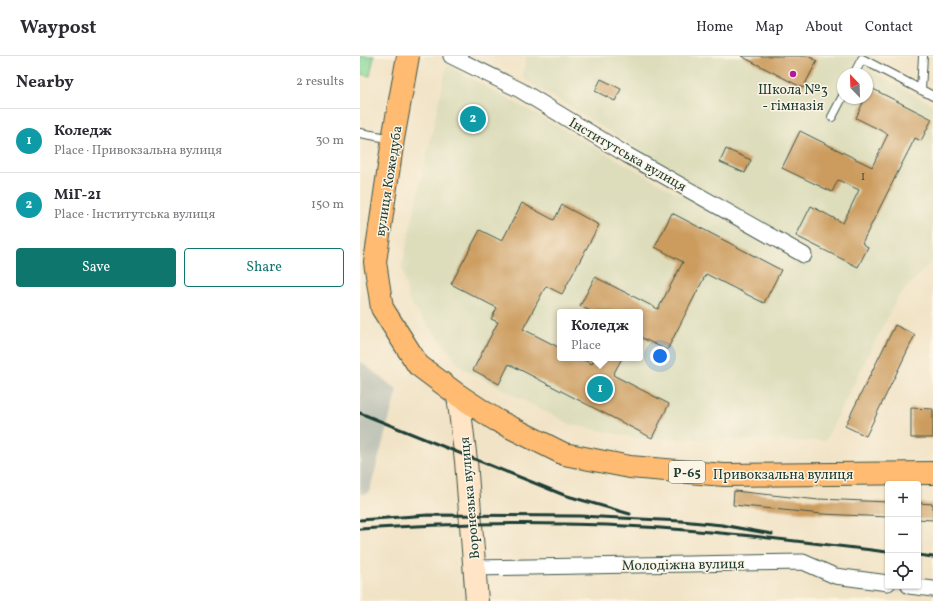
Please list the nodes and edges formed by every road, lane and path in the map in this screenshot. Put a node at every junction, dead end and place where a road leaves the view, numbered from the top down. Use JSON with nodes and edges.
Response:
{"nodes":[{"id":1,"x":408,"y":56,"type":"edge"},
{"id":2,"x":451,"y":56,"type":"edge"},
{"id":3,"x":923,"y":56,"type":"edge"},
{"id":4,"x":857,"y":68,"type":"edge"},
{"id":5,"x":921,"y":90,"type":"junction"},
{"id":6,"x":933,"y":96,"type":"edge"},
{"id":7,"x":839,"y":104,"type":"edge"},
{"id":8,"x":832,"y":117,"type":"dead end"},
{"id":9,"x":360,"y":133,"type":"edge"},
{"id":10,"x":394,"y":139,"type":"junction"},
{"id":11,"x":804,"y":254,"type":"dead end"},
{"id":12,"x":458,"y":395,"type":"junction"},
{"id":13,"x":933,"y":473,"type":"edge"},
{"id":14,"x":475,"y":568,"type":"junction"},
{"id":15,"x":885,"y":583,"type":"edge"},
{"id":16,"x":921,"y":588,"type":"edge"},
{"id":17,"x":933,"y":589,"type":"edge"},
{"id":18,"x":477,"y":601,"type":"edge"}],
"edges":[{"from":1,"to":10,"type":"main road","name":"вулиця Кожедуба","number":"Р-65"},
{"from":2,"to":11,"type":"street","name":"Інститутська вулиця"},
{"from":3,"to":5,"type":"lane"},
{"from":4,"to":5,"type":"lane"},
{"from":5,"to":6,"type":"lane"},
{"from":7,"to":8,"type":"lane"},
{"from":9,"to":10,"type":"lane"},
{"from":10,"to":12,"type":"main road","name":"вулиця Кожедуба","number":"Р-65"},
{"from":12,"to":13,"type":"main road","name":"Привокзальна вулиця","number":"Р-65"},
{"from":12,"to":14,"type":"main road","name":"Воронезька вулиця"},
{"from":14,"to":15,"type":"street","name":"Молодіжна вулиця"},
{"from":14,"to":18,"type":"main road","name":"Воронезька вулиця"},
{"from":16,"to":17,"type":"street"}]}
